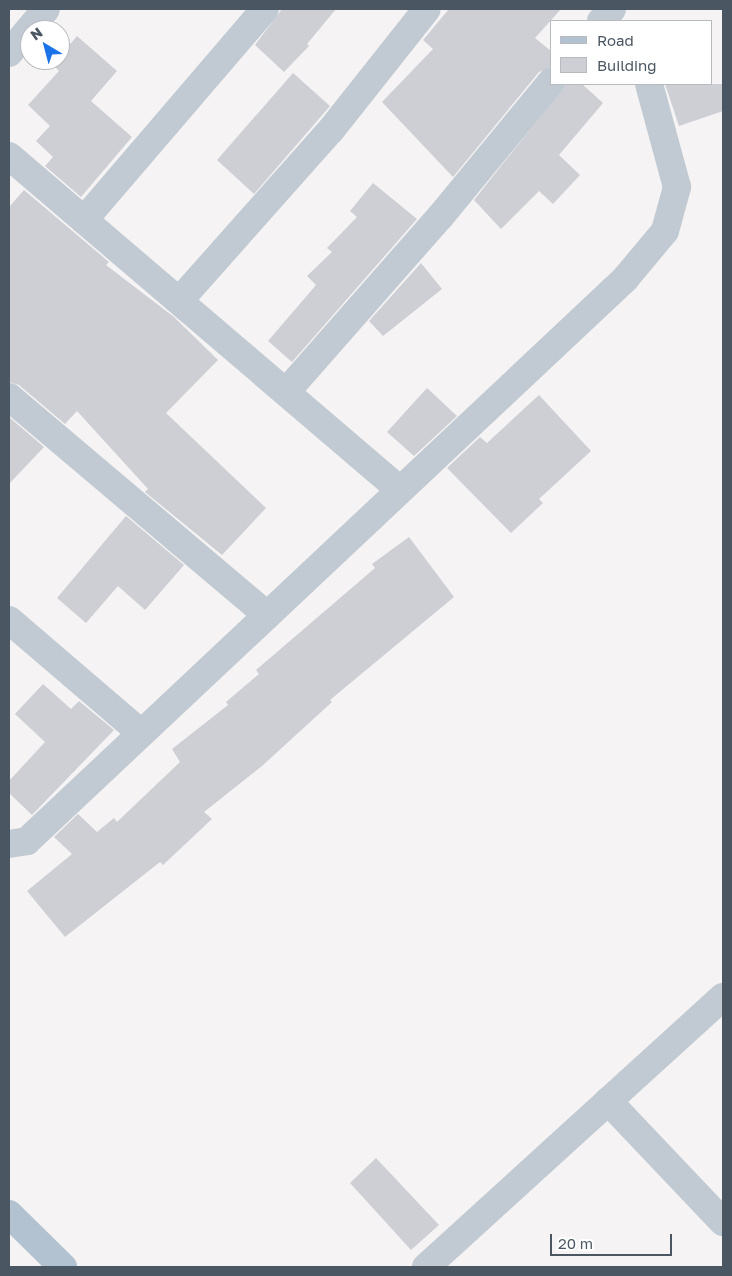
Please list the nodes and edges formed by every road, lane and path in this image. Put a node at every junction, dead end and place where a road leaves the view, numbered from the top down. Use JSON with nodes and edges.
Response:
{"nodes":[{"id":1,"x":46,"y":9,"type":"edge"},
{"id":2,"x":265,"y":9,"type":"edge"},
{"id":3,"x":427,"y":9,"type":"edge"},
{"id":4,"x":612,"y":9,"type":"edge"},
{"id":5,"x":602,"y":20,"type":"edge"},
{"id":6,"x":9,"y":53,"type":"edge"},
{"id":7,"x":550,"y":83,"type":"edge"},
{"id":8,"x":649,"y":85,"type":"edge"},
{"id":9,"x":9,"y":156,"type":"edge"},
{"id":10,"x":84,"y":220,"type":"junction"},
{"id":11,"x":179,"y":301,"type":"junction"},
{"id":12,"x":286,"y":392,"type":"junction"},
{"id":13,"x":9,"y":397,"type":"edge"},
{"id":14,"x":400,"y":490,"type":"junction"},
{"id":15,"x":267,"y":615,"type":"junction"},
{"id":16,"x":9,"y":620,"type":"edge"},
{"id":17,"x":141,"y":733,"type":"junction"},
{"id":18,"x":9,"y":844,"type":"edge"},
{"id":19,"x":723,"y":997,"type":"edge"},
{"id":20,"x":608,"y":1102,"type":"junction"},
{"id":21,"x":9,"y":1214,"type":"edge"},
{"id":22,"x":723,"y":1222,"type":"edge"},
{"id":23,"x":63,"y":1267,"type":"edge"},
{"id":24,"x":426,"y":1267,"type":"edge"}],
"edges":[{"from":1,"to":6,"type":"street"},
{"from":2,"to":10,"type":"street"},
{"from":3,"to":11,"type":"street"},
{"from":4,"to":5,"type":"street"},
{"from":7,"to":12,"type":"street"},
{"from":8,"to":14,"type":"street"},
{"from":9,"to":10,"type":"street"},
{"from":10,"to":11,"type":"street"},
{"from":11,"to":12,"type":"street"},
{"from":12,"to":14,"type":"street"},
{"from":13,"to":15,"type":"street"},
{"from":14,"to":15,"type":"street"},
{"from":15,"to":17,"type":"street"},
{"from":16,"to":17,"type":"street"},
{"from":17,"to":18,"type":"street"},
{"from":19,"to":20,"type":"street"},
{"from":20,"to":22,"type":"street"},
{"from":20,"to":24,"type":"street"},
{"from":21,"to":23,"type":"main road"}]}
